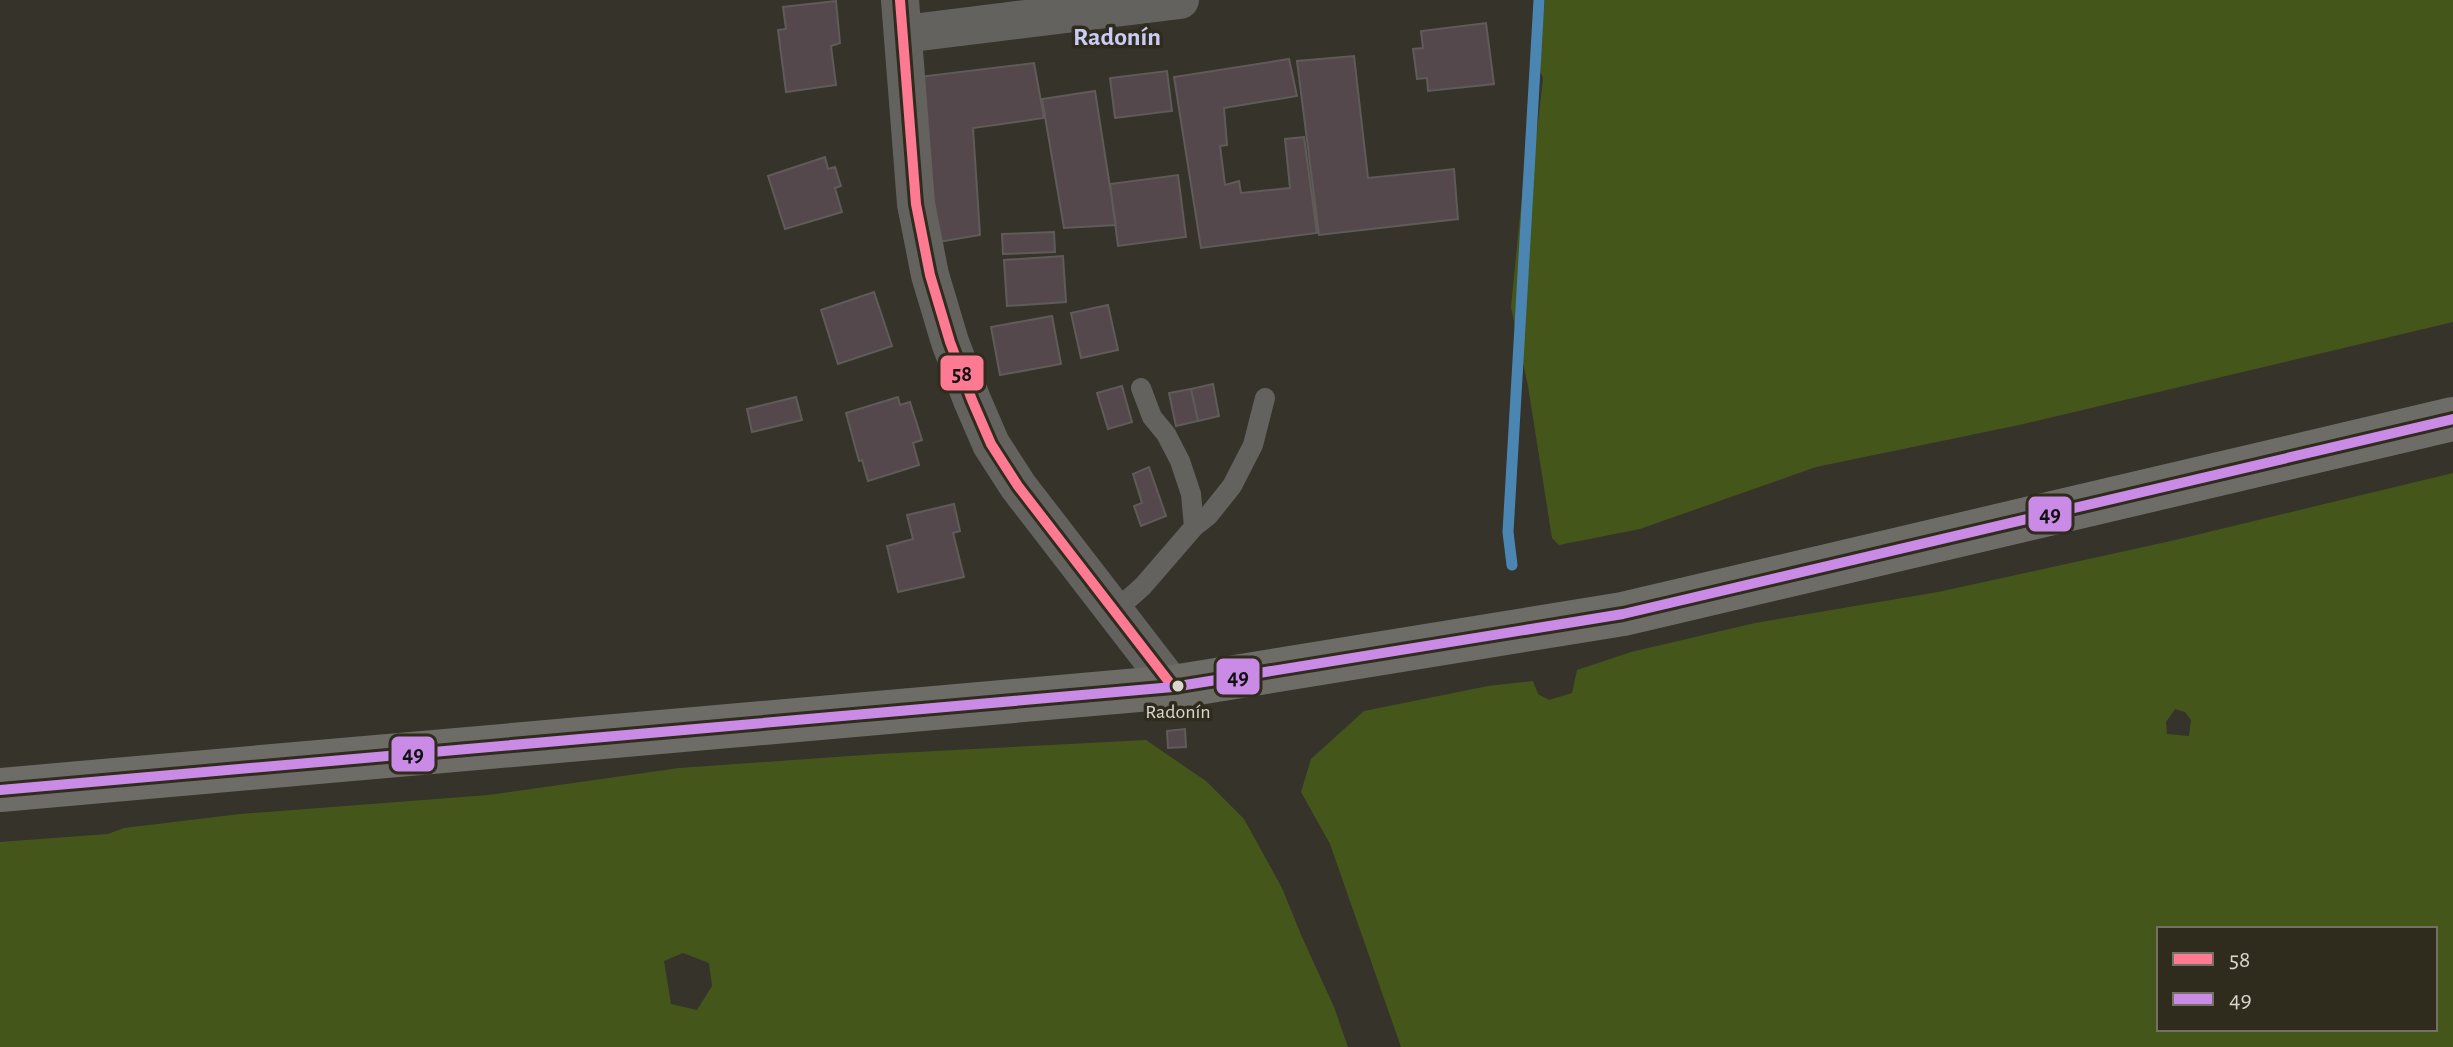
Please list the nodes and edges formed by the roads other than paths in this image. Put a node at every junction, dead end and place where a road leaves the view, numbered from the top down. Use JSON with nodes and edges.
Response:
{"nodes":[{"id":1,"x":1180,"y":0,"type":"edge"},
{"id":2,"x":902,"y":17,"type":"edge"},
{"id":3,"x":1141,"y":388,"type":"dead end"},
{"id":4,"x":1265,"y":398,"type":"dead end"},
{"id":5,"x":2453,"y":419,"type":"edge"},
{"id":6,"x":1194,"y":527,"type":"junction"},
{"id":7,"x":1116,"y":610,"type":"junction"},
{"id":8,"x":1173,"y":687,"type":"junction"},
{"id":9,"x":0,"y":790,"type":"edge"}],
"edges":[{"from":1,"to":2,"type":"street"},
{"from":2,"to":7,"type":"street"},
{"from":3,"to":6,"type":"lane"},
{"from":4,"to":6,"type":"lane"},
{"from":5,"to":8,"type":"main road"},
{"from":6,"to":7,"type":"lane"},
{"from":7,"to":8,"type":"street"},
{"from":8,"to":9,"type":"main road"}]}
